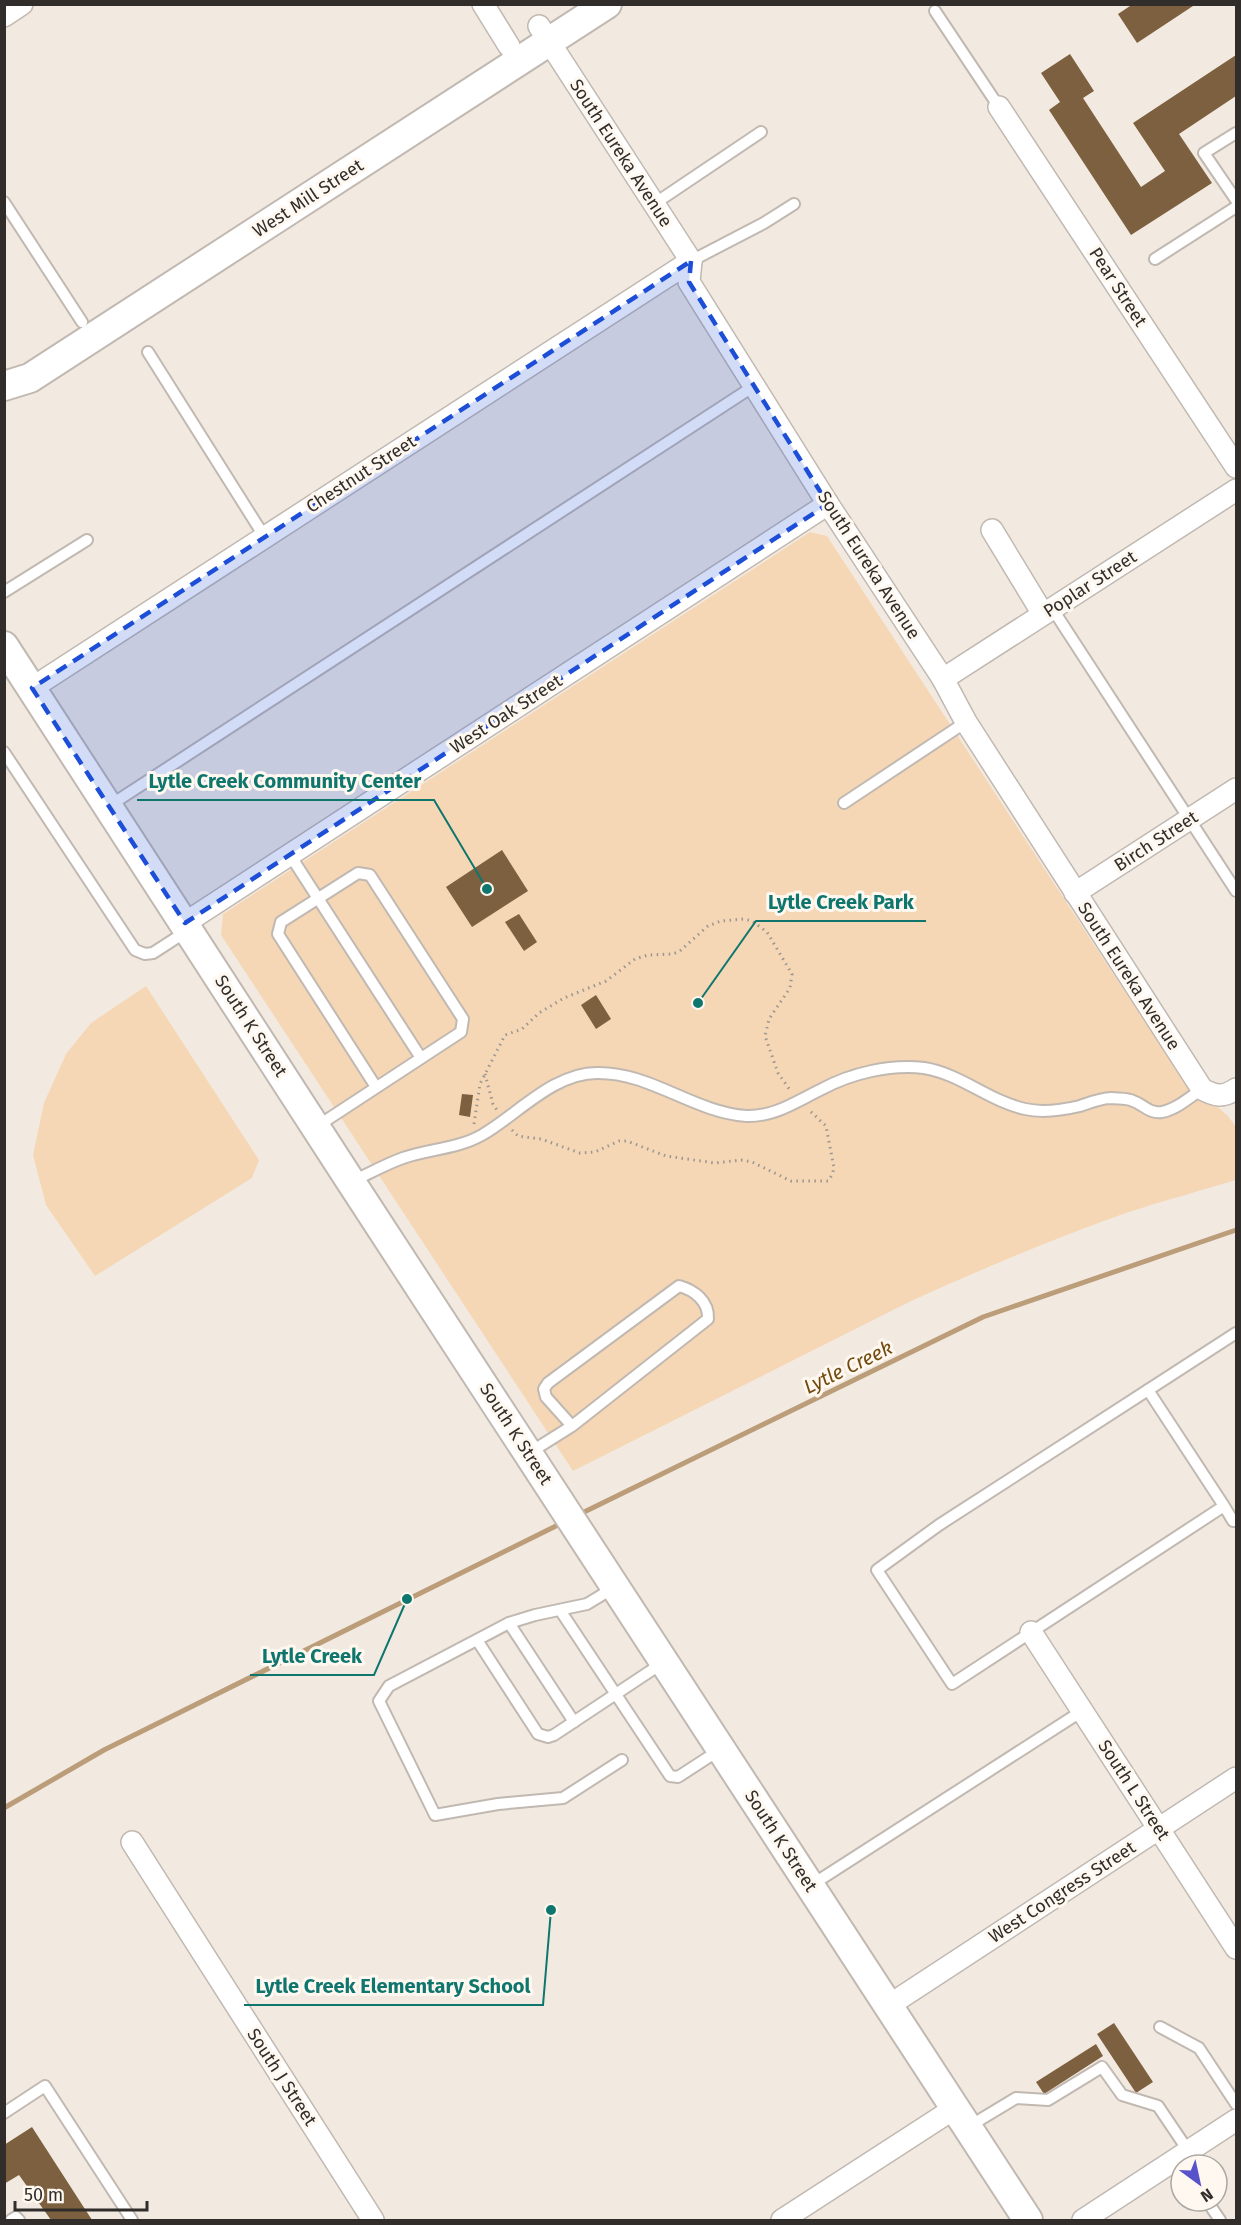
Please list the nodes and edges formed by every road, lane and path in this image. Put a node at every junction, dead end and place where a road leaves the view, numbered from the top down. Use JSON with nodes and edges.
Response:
{"nodes":[{"id":1,"x":22,"y":4,"type":"edge"},
{"id":2,"x":483,"y":4,"type":"edge"},
{"id":3,"x":573,"y":4,"type":"edge"},
{"id":4,"x":607,"y":4,"type":"edge"},
{"id":5,"x":935,"y":11,"type":"dead end"},
{"id":6,"x":4,"y":16,"type":"edge"},
{"id":7,"x":544,"y":34,"type":"junction"},
{"id":8,"x":509,"y":46,"type":"junction"},
{"id":9,"x":999,"y":107,"type":"joint"},
{"id":10,"x":761,"y":132,"type":"dead end"},
{"id":11,"x":1236,"y":133,"type":"edge"},
{"id":12,"x":1236,"y":200,"type":"edge"},
{"id":13,"x":4,"y":202,"type":"edge"},
{"id":14,"x":654,"y":204,"type":"junction"},
{"id":15,"x":794,"y":204,"type":"dead end"},
{"id":16,"x":1236,"y":207,"type":"edge"},
{"id":17,"x":1155,"y":259,"type":"dead end"},
{"id":18,"x":691,"y":261,"type":"junction"},
{"id":19,"x":82,"y":322,"type":"junction"},
{"id":20,"x":148,"y":352,"type":"dead end"},
{"id":21,"x":5,"y":384,"type":"edge"},
{"id":22,"x":754,"y":386,"type":"junction"},
{"id":23,"x":1236,"y":467,"type":"edge"},
{"id":24,"x":1236,"y":490,"type":"edge"},
{"id":25,"x":828,"y":504,"type":"junction"},
{"id":26,"x":992,"y":530,"type":"dead end"},
{"id":27,"x":264,"y":536,"type":"junction"},
{"id":28,"x":87,"y":540,"type":"dead end"},
{"id":29,"x":4,"y":592,"type":"edge"},
{"id":30,"x":1048,"y":611,"type":"junction"},
{"id":31,"x":4,"y":646,"type":"edge"},
{"id":32,"x":944,"y":679,"type":"junction"},
{"id":33,"x":32,"y":688,"type":"junction"},
{"id":34,"x":966,"y":722,"type":"junction"},
{"id":35,"x":4,"y":752,"type":"edge"},
{"id":36,"x":1236,"y":789,"type":"edge"},
{"id":37,"x":844,"y":803,"type":"dead end"},
{"id":38,"x":109,"y":806,"type":"junction"},
{"id":39,"x":1190,"y":819,"type":"junction"},
{"id":40,"x":290,"y":855,"type":"junction"},
{"id":41,"x":1236,"y":891,"type":"edge"},
{"id":42,"x":1075,"y":893,"type":"junction"},
{"id":43,"x":318,"y":898,"type":"junction"},
{"id":44,"x":187,"y":927,"type":"junction"},
{"id":45,"x":421,"y":1058,"type":"junction"},
{"id":46,"x":485,"y":1074,"type":"junction"},
{"id":47,"x":376,"y":1088,"type":"junction"},
{"id":48,"x":1236,"y":1089,"type":"edge"},
{"id":49,"x":1209,"y":1093,"type":"junction"},
{"id":50,"x":800,"y":1102,"type":"junction"},
{"id":51,"x":505,"y":1120,"type":"junction"},
{"id":52,"x":316,"y":1127,"type":"junction"},
{"id":53,"x":482,"y":1135,"type":"junction"},
{"id":54,"x":351,"y":1182,"type":"junction"},
{"id":55,"x":1236,"y":1333,"type":"edge"},
{"id":56,"x":1148,"y":1390,"type":"junction"},
{"id":57,"x":572,"y":1426,"type":"junction"},
{"id":58,"x":535,"y":1463,"type":"junction"},
{"id":59,"x":1224,"y":1506,"type":"junction"},
{"id":60,"x":1236,"y":1521,"type":"edge"},
{"id":61,"x":608,"y":1576,"type":"junction"},
{"id":62,"x":560,"y":1611,"type":"junction"},
{"id":63,"x":509,"y":1623,"type":"junction"},
{"id":64,"x":1031,"y":1632,"type":"junction"},
{"id":65,"x":477,"y":1640,"type":"junction"},
{"id":66,"x":664,"y":1662,"type":"junction"},
{"id":67,"x":615,"y":1695,"type":"junction"},
{"id":68,"x":1082,"y":1711,"type":"junction"},
{"id":69,"x":574,"y":1722,"type":"junction"},
{"id":70,"x":721,"y":1749,"type":"junction"},
{"id":71,"x":622,"y":1760,"type":"dead end"},
{"id":72,"x":1236,"y":1778,"type":"edge"},
{"id":73,"x":1158,"y":1829,"type":"junction"},
{"id":74,"x":132,"y":1842,"type":"dead end"},
{"id":75,"x":810,"y":1886,"type":"junction"},
{"id":76,"x":1236,"y":1948,"type":"edge"},
{"id":77,"x":888,"y":2006,"type":"junction"},
{"id":78,"x":1160,"y":2026,"type":"dead end"},
{"id":79,"x":1236,"y":2104,"type":"edge"},
{"id":80,"x":4,"y":2112,"type":"edge"},
{"id":81,"x":961,"y":2118,"type":"junction"},
{"id":82,"x":1236,"y":2121,"type":"edge"},
{"id":83,"x":1182,"y":2153,"type":"edge"},
{"id":84,"x":1191,"y":2153,"type":"edge"},
{"id":85,"x":1169,"y":2167,"type":"edge"},
{"id":86,"x":11,"y":2220,"type":"edge"},
{"id":87,"x":19,"y":2220,"type":"edge"},
{"id":88,"x":132,"y":2220,"type":"edge"},
{"id":89,"x":373,"y":2220,"type":"edge"},
{"id":90,"x":782,"y":2220,"type":"edge"},
{"id":91,"x":1029,"y":2220,"type":"edge"},
{"id":92,"x":1083,"y":2220,"type":"edge"}],
"edges":[{"from":1,"to":6,"type":"street"},
{"from":2,"to":8,"type":"street"},
{"from":3,"to":7,"type":"street","name":"West Mill Street"},
{"from":4,"to":7,"type":"street","name":"West Mill Street"},
{"from":5,"to":9,"type":"lane"},
{"from":7,"to":8,"type":"street","name":"West Mill Street"},
{"from":7,"to":14,"type":"street","name":"South Eureka Avenue"},
{"from":7,"to":21,"type":"street","name":"West Mill Street"},
{"from":8,"to":19,"type":"street","name":"West Mill Street"},
{"from":9,"to":23,"type":"street","name":"Pear Street"},
{"from":10,"to":14,"type":"lane"},
{"from":11,"to":12,"type":"lane"},
{"from":13,"to":19,"type":"lane"},
{"from":14,"to":18,"type":"street","name":"South Eureka Avenue"},
{"from":15,"to":18,"type":"lane"},
{"from":16,"to":17,"type":"lane"},
{"from":18,"to":22,"type":"street","name":"South Eureka Avenue"},
{"from":18,"to":27,"type":"street","name":"Chestnut Street"},
{"from":19,"to":21,"type":"street","name":"West Mill Street"},
{"from":20,"to":27,"type":"lane"},
{"from":22,"to":25,"type":"street","name":"South Eureka Avenue"},
{"from":22,"to":38,"type":"lane"},
{"from":24,"to":30,"type":"street","name":"Poplar Street"},
{"from":25,"to":32,"type":"street","name":"South Eureka Avenue"},
{"from":25,"to":40,"type":"street","name":"West Oak Street"},
{"from":26,"to":30,"type":"street"},
{"from":27,"to":33,"type":"street","name":"Chestnut Street"},
{"from":28,"to":29,"type":"lane"},
{"from":30,"to":32,"type":"street","name":"Poplar Street"},
{"from":30,"to":39,"type":"lane"},
{"from":31,"to":33,"type":"street","name":"South K Street"},
{"from":32,"to":34,"type":"street","name":"South Eureka Avenue"},
{"from":33,"to":38,"type":"street","name":"South K Street"},
{"from":34,"to":37,"type":"lane"},
{"from":34,"to":42,"type":"street","name":"South Eureka Avenue"},
{"from":35,"to":44,"type":"lane"},
{"from":36,"to":39,"type":"street","name":"Birch Street"},
{"from":38,"to":44,"type":"street","name":"South K Street"},
{"from":39,"to":41,"type":"lane"},
{"from":39,"to":42,"type":"street","name":"Birch Street"},
{"from":40,"to":43,"type":"lane"},
{"from":40,"to":44,"type":"street","name":"West Oak Street"},
{"from":42,"to":49,"type":"street","name":"South Eureka Avenue"},
{"from":43,"to":45,"type":"lane"},
{"from":43,"to":45,"type":"lane"},
{"from":43,"to":47,"type":"lane"},
{"from":44,"to":52,"type":"street","name":"South K Street"},
{"from":45,"to":47,"type":"lane"},
{"from":46,"to":50,"type":"path"},
{"from":46,"to":51,"type":"path"},
{"from":46,"to":53,"type":"path"},
{"from":47,"to":52,"type":"lane"},
{"from":48,"to":49,"type":"street"},
{"from":49,"to":50,"type":"lane"},
{"from":50,"to":51,"type":"lane"},
{"from":50,"to":51,"type":"path"},
{"from":51,"to":53,"type":"lane"},
{"from":52,"to":54,"type":"street","name":"South K Street"},
{"from":53,"to":54,"type":"lane"},
{"from":54,"to":58,"type":"street","name":"South K Street"},
{"from":55,"to":56,"type":"lane"},
{"from":56,"to":59,"type":"lane"},
{"from":56,"to":64,"type":"lane"},
{"from":57,"to":57,"type":"lane"},
{"from":57,"to":58,"type":"lane"},
{"from":58,"to":61,"type":"street","name":"South K Street"},
{"from":59,"to":60,"type":"lane"},
{"from":59,"to":64,"type":"lane"},
{"from":61,"to":62,"type":"lane"},
{"from":61,"to":66,"type":"street","name":"South K Street"},
{"from":62,"to":63,"type":"lane"},
{"from":62,"to":67,"type":"lane"},
{"from":63,"to":65,"type":"lane"},
{"from":63,"to":69,"type":"lane"},
{"from":64,"to":68,"type":"street","name":"South L Street"},
{"from":65,"to":69,"type":"lane"},
{"from":65,"to":71,"type":"lane"},
{"from":66,"to":67,"type":"lane"},
{"from":66,"to":70,"type":"street","name":"South K Street"},
{"from":67,"to":69,"type":"lane"},
{"from":67,"to":70,"type":"lane"},
{"from":68,"to":73,"type":"street","name":"South L Street"},
{"from":68,"to":75,"type":"lane"},
{"from":70,"to":75,"type":"street","name":"South K Street"},
{"from":72,"to":73,"type":"street","name":"West Congress Street"},
{"from":73,"to":76,"type":"street","name":"South L Street"},
{"from":73,"to":77,"type":"street","name":"West Congress Street"},
{"from":74,"to":89,"type":"street","name":"South J Street"},
{"from":75,"to":77,"type":"street","name":"South K Street"},
{"from":77,"to":81,"type":"street","name":"South K Street"},
{"from":78,"to":79,"type":"lane"},
{"from":80,"to":88,"type":"lane"},
{"from":81,"to":83,"type":"lane"},
{"from":81,"to":90,"type":"street"},
{"from":81,"to":91,"type":"street","name":"South K Street"},
{"from":82,"to":84,"type":"street"},
{"from":85,"to":92,"type":"street"},
{"from":86,"to":87,"type":"lane"}]}
